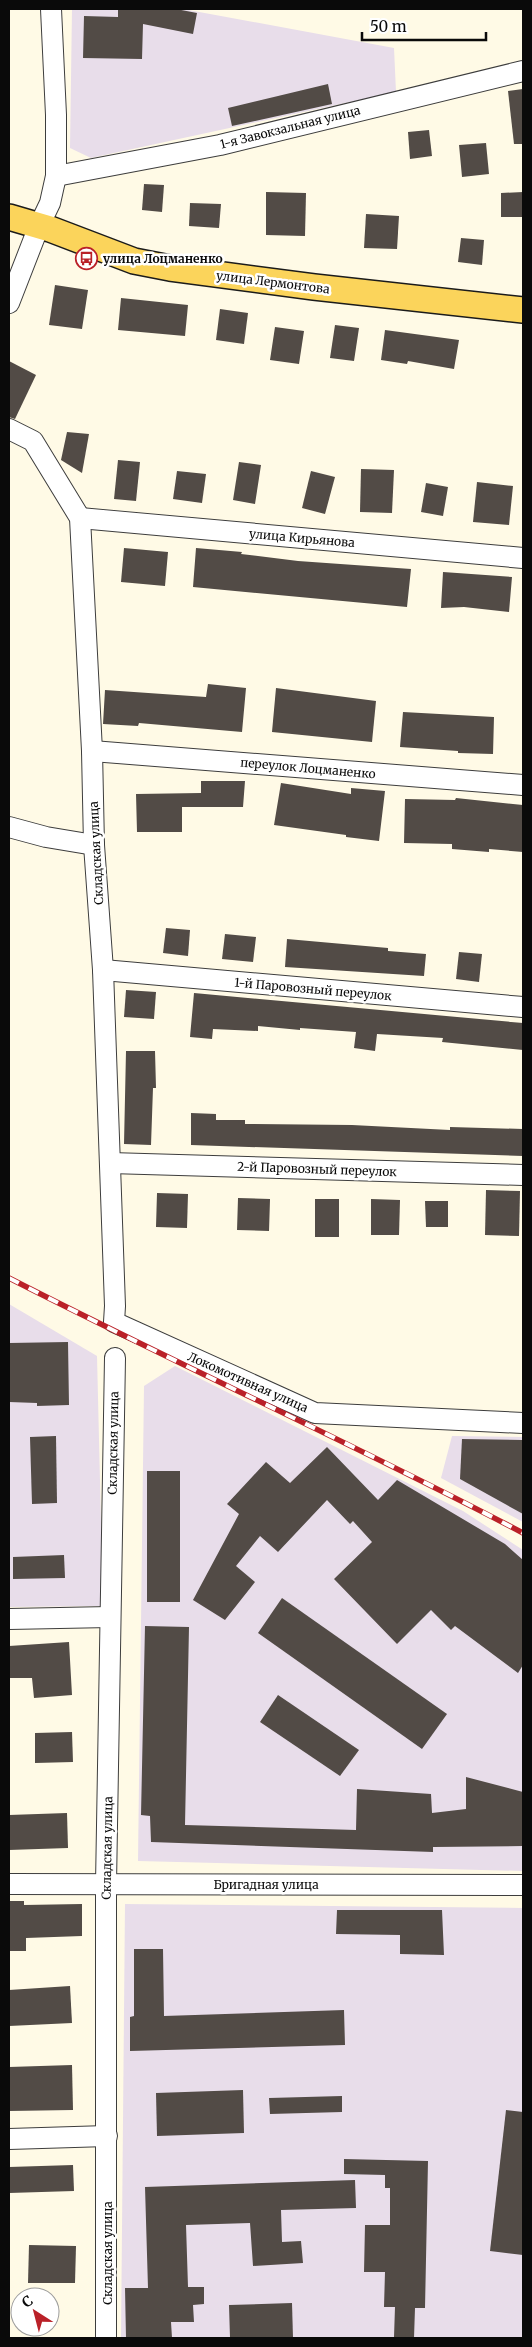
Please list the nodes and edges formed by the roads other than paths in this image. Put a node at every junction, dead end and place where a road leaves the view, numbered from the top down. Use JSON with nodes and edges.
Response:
{"nodes":[{"id":1,"x":51,"y":9,"type":"edge"},
{"id":2,"x":523,"y":71,"type":"edge"},
{"id":3,"x":56,"y":176,"type":"junction"},
{"id":4,"x":9,"y":217,"type":"edge"},
{"id":5,"x":39,"y":226,"type":"junction"},
{"id":6,"x":9,"y":303,"type":"edge"},
{"id":7,"x":523,"y":310,"type":"edge"},
{"id":8,"x":9,"y":429,"type":"edge"},
{"id":9,"x":80,"y":518,"type":"junction"},
{"id":10,"x":523,"y":558,"type":"edge"},
{"id":11,"x":92,"y":751,"type":"junction"},
{"id":12,"x":523,"y":785,"type":"edge"},
{"id":13,"x":9,"y":827,"type":"edge"},
{"id":14,"x":94,"y":845,"type":"junction"},
{"id":15,"x":103,"y":970,"type":"junction"},
{"id":16,"x":523,"y":1007,"type":"edge"},
{"id":17,"x":110,"y":1163,"type":"junction"},
{"id":18,"x":523,"y":1175,"type":"edge"},
{"id":19,"x":115,"y":1306,"type":"joint"},
{"id":20,"x":115,"y":1358,"type":"dead end"},
{"id":21,"x":523,"y":1423,"type":"edge"},
{"id":22,"x":110,"y":1617,"type":"junction"},
{"id":23,"x":9,"y":1619,"type":"edge"},
{"id":24,"x":9,"y":1884,"type":"edge"},
{"id":25,"x":106,"y":1884,"type":"junction"},
{"id":26,"x":523,"y":1885,"type":"edge"},
{"id":27,"x":107,"y":2136,"type":"junction"},
{"id":28,"x":9,"y":2138,"type":"edge"},
{"id":29,"x":106,"y":2338,"type":"edge"}],
"edges":[{"from":1,"to":3,"type":"street"},
{"from":2,"to":3,"type":"street","name":"1-я Завокзальная улица"},
{"from":3,"to":5,"type":"street"},
{"from":4,"to":5,"type":"main road","name":"улица Лермонтова"},
{"from":5,"to":6,"type":"street"},
{"from":5,"to":7,"type":"main road","name":"улица Лермонтова"},
{"from":8,"to":9,"type":"street","name":"Складская улица"},
{"from":9,"to":10,"type":"street","name":"улица Кирьянова"},
{"from":9,"to":11,"type":"street","name":"Складская улица"},
{"from":11,"to":12,"type":"street","name":"переулок Лоцманенко"},
{"from":11,"to":14,"type":"street","name":"Складская улица"},
{"from":13,"to":14,"type":"street"},
{"from":14,"to":15,"type":"street","name":"Складская улица"},
{"from":15,"to":16,"type":"street","name":"1-й Паровозный переулок"},
{"from":15,"to":17,"type":"street","name":"Складская улица"},
{"from":17,"to":18,"type":"street","name":"2-й Паровозный переулок"},
{"from":17,"to":19,"type":"street","name":"Складская улица"},
{"from":19,"to":21,"type":"street","name":"Локомотивная улица"},
{"from":20,"to":22,"type":"street","name":"Складская улица"},
{"from":22,"to":23,"type":"street"},
{"from":22,"to":25,"type":"street","name":"Складская улица"},
{"from":24,"to":25,"type":"street","name":"Бригадная улица"},
{"from":25,"to":26,"type":"street","name":"Бригадная улица"},
{"from":25,"to":27,"type":"street","name":"Складская улица"},
{"from":27,"to":28,"type":"street"},
{"from":27,"to":29,"type":"street","name":"Складская улица"}]}
